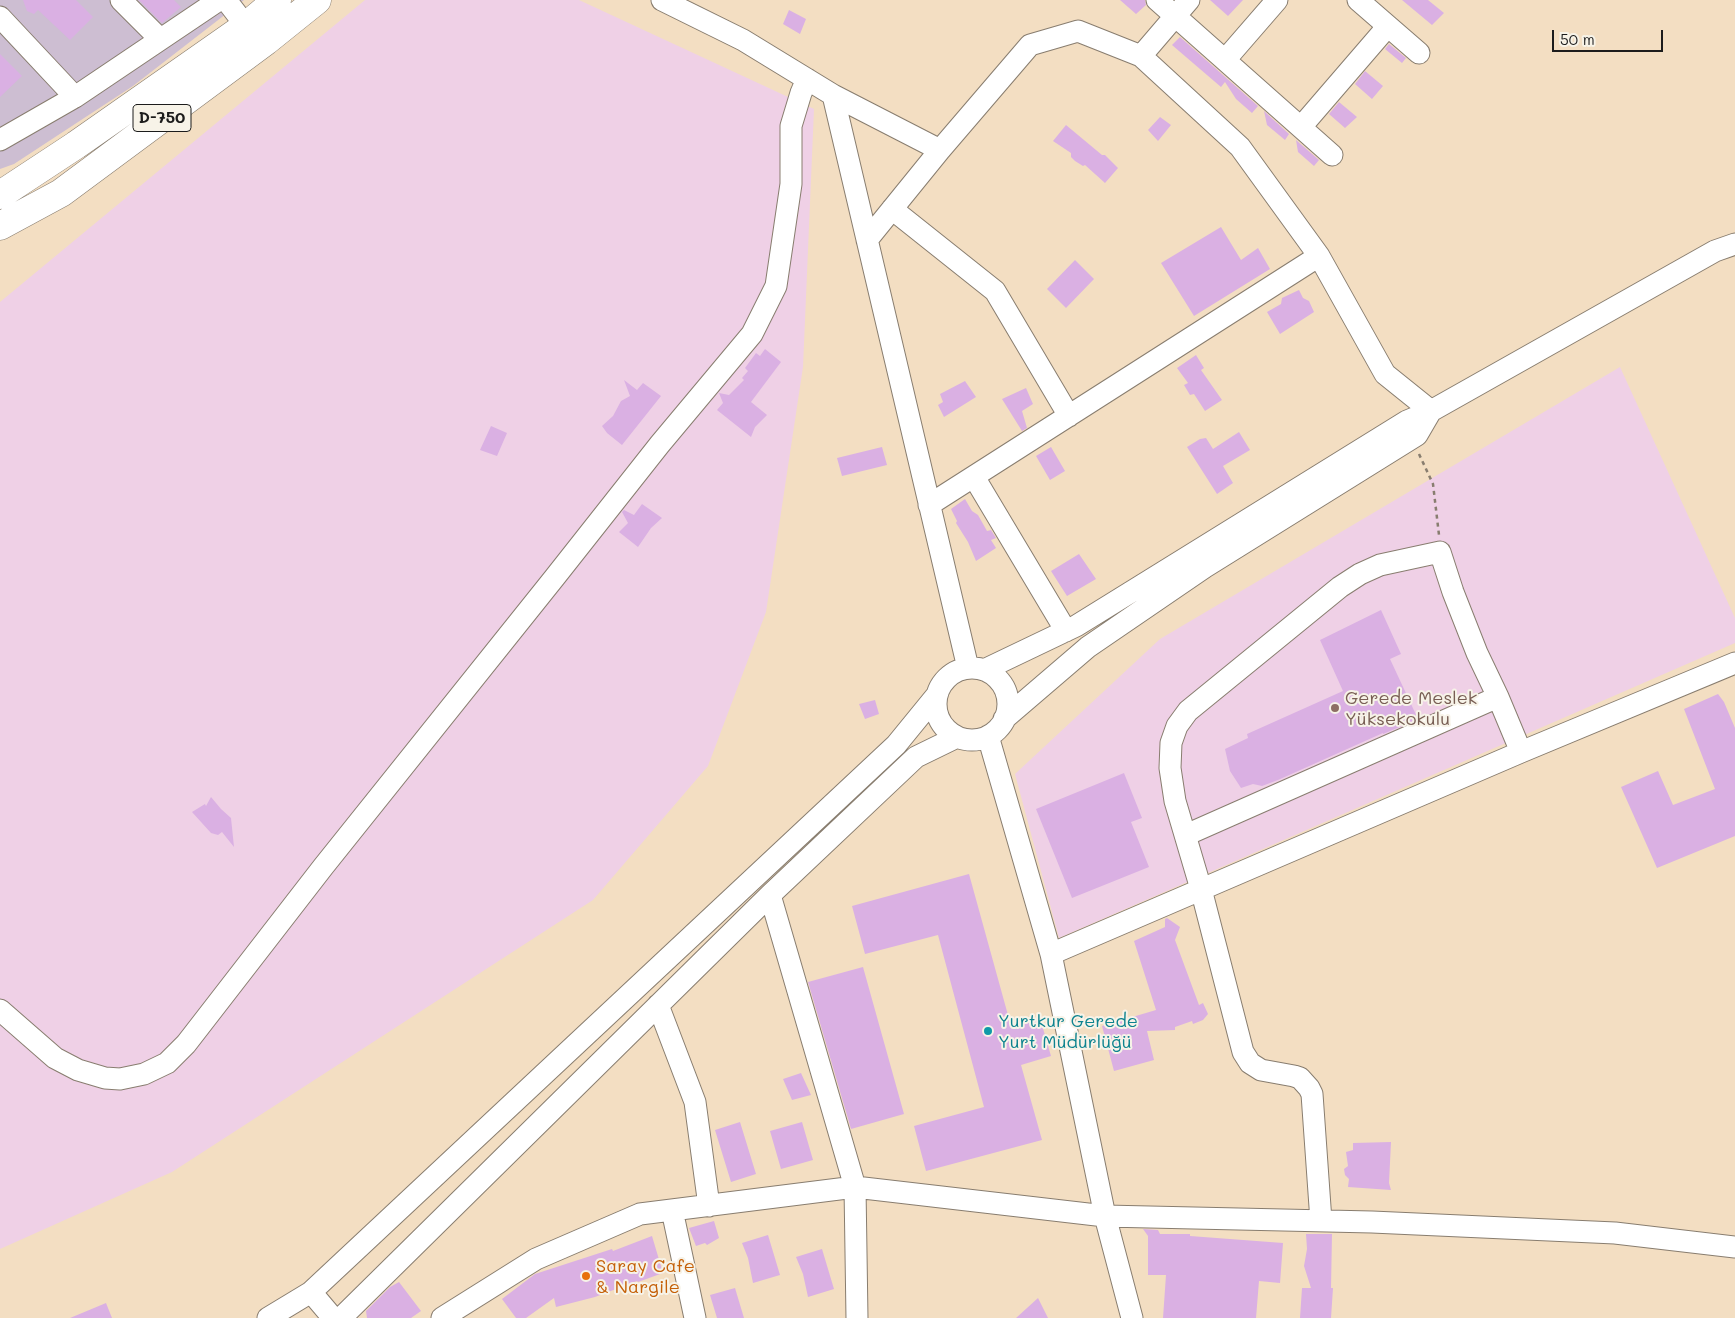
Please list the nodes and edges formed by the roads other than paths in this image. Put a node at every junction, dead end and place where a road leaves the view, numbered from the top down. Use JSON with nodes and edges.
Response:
{"nodes":[{"id":1,"x":121,"y":0,"type":"edge"},
{"id":2,"x":219,"y":0,"type":"edge"},
{"id":3,"x":226,"y":0,"type":"edge"},
{"id":4,"x":277,"y":0,"type":"edge"},
{"id":5,"x":317,"y":0,"type":"edge"},
{"id":6,"x":662,"y":0,"type":"edge"},
{"id":7,"x":1157,"y":0,"type":"edge"},
{"id":8,"x":1189,"y":0,"type":"edge"},
{"id":9,"x":1277,"y":0,"type":"edge"},
{"id":10,"x":1358,"y":0,"type":"edge"},
{"id":11,"x":1175,"y":16,"type":"junction"},
{"id":12,"x":0,"y":17,"type":"edge"},
{"id":13,"x":246,"y":26,"type":"junction"},
{"id":14,"x":1388,"y":26,"type":"junction"},
{"id":15,"x":160,"y":40,"type":"junction"},
{"id":16,"x":1419,"y":53,"type":"dead end"},
{"id":17,"x":1141,"y":56,"type":"junction"},
{"id":18,"x":1225,"y":60,"type":"junction"},
{"id":19,"x":807,"y":79,"type":"junction"},
{"id":20,"x":833,"y":95,"type":"junction"},
{"id":21,"x":75,"y":97,"type":"junction"},
{"id":22,"x":1301,"y":126,"type":"junction"},
{"id":23,"x":1,"y":137,"type":"edge"},
{"id":24,"x":940,"y":150,"type":"junction"},
{"id":25,"x":1332,"y":154,"type":"dead end"},
{"id":26,"x":26,"y":178,"type":"junction"},
{"id":27,"x":0,"y":188,"type":"edge"},
{"id":28,"x":0,"y":195,"type":"edge"},
{"id":29,"x":892,"y":210,"type":"junction"},
{"id":30,"x":0,"y":226,"type":"edge"},
{"id":31,"x":867,"y":240,"type":"junction"},
{"id":32,"x":1735,"y":244,"type":"edge"},
{"id":33,"x":1319,"y":256,"type":"junction"},
{"id":34,"x":1431,"y":411,"type":"junction"},
{"id":35,"x":1069,"y":416,"type":"junction"},
{"id":36,"x":974,"y":477,"type":"junction"},
{"id":37,"x":929,"y":505,"type":"junction"},
{"id":38,"x":1066,"y":631,"type":"junction"},
{"id":39,"x":1735,"y":663,"type":"edge"},
{"id":40,"x":976,"y":669,"type":"junction"},
{"id":41,"x":936,"y":696,"type":"junction"},
{"id":42,"x":1498,"y":698,"type":"junction"},
{"id":43,"x":1004,"y":719,"type":"junction"},
{"id":44,"x":988,"y":736,"type":"junction"},
{"id":45,"x":957,"y":737,"type":"junction"},
{"id":46,"x":1521,"y":752,"type":"junction"},
{"id":47,"x":1186,"y":835,"type":"junction"},
{"id":48,"x":1202,"y":889,"type":"junction"},
{"id":49,"x":770,"y":895,"type":"junction"},
{"id":50,"x":1051,"y":954,"type":"junction"},
{"id":51,"x":658,"y":1005,"type":"junction"},
{"id":52,"x":0,"y":1010,"type":"edge"},
{"id":53,"x":855,"y":1187,"type":"junction"},
{"id":54,"x":709,"y":1206,"type":"junction"},
{"id":55,"x":672,"y":1210,"type":"junction"},
{"id":56,"x":1105,"y":1216,"type":"junction"},
{"id":57,"x":1321,"y":1221,"type":"junction"},
{"id":58,"x":1735,"y":1247,"type":"edge"},
{"id":59,"x":311,"y":1292,"type":"junction"},
{"id":60,"x":268,"y":1318,"type":"edge"},
{"id":61,"x":333,"y":1318,"type":"edge"},
{"id":62,"x":340,"y":1318,"type":"edge"},
{"id":63,"x":442,"y":1318,"type":"edge"},
{"id":64,"x":695,"y":1318,"type":"edge"},
{"id":65,"x":857,"y":1318,"type":"edge"},
{"id":66,"x":1132,"y":1318,"type":"edge"}],
"edges":[{"from":1,"to":15,"type":"street"},
{"from":2,"to":15,"type":"street"},
{"from":3,"to":13,"type":"street"},
{"from":4,"to":13,"type":"highway"},
{"from":5,"to":30,"type":"highway","number":"D-750"},
{"from":6,"to":19,"type":"street"},
{"from":7,"to":11,"type":"street"},
{"from":8,"to":11,"type":"street"},
{"from":9,"to":18,"type":"street"},
{"from":10,"to":14,"type":"street"},
{"from":11,"to":17,"type":"street"},
{"from":11,"to":18,"type":"street"},
{"from":12,"to":21,"type":"street"},
{"from":13,"to":26,"type":"highway"},
{"from":14,"to":16,"type":"street"},
{"from":14,"to":22,"type":"street"},
{"from":15,"to":21,"type":"street"},
{"from":17,"to":24,"type":"street"},
{"from":17,"to":33,"type":"street"},
{"from":18,"to":22,"type":"street"},
{"from":19,"to":20,"type":"street"},
{"from":19,"to":52,"type":"street"},
{"from":20,"to":24,"type":"street"},
{"from":20,"to":31,"type":"street"},
{"from":21,"to":23,"type":"street"},
{"from":22,"to":25,"type":"street"},
{"from":24,"to":29,"type":"street"},
{"from":26,"to":27,"type":"highway"},
{"from":26,"to":28,"type":"highway"},
{"from":29,"to":31,"type":"street"},
{"from":29,"to":35,"type":"street"},
{"from":31,"to":37,"type":"street"},
{"from":32,"to":34,"type":"street"},
{"from":33,"to":34,"type":"street"},
{"from":33,"to":35,"type":"street"},
{"from":34,"to":38,"type":"street"},
{"from":34,"to":43,"type":"street"},
{"from":35,"to":36,"type":"street"},
{"from":36,"to":37,"type":"street"},
{"from":36,"to":38,"type":"street"},
{"from":37,"to":40,"type":"street"},
{"from":38,"to":40,"type":"street"},
{"from":39,"to":46,"type":"street"},
{"from":40,"to":41,"type":"street"},
{"from":40,"to":43,"type":"street"},
{"from":41,"to":45,"type":"street"},
{"from":41,"to":59,"type":"street"},
{"from":42,"to":46,"type":"street"},
{"from":42,"to":47,"type":"street"},
{"from":42,"to":47,"type":"street"},
{"from":43,"to":44,"type":"street"},
{"from":44,"to":45,"type":"street"},
{"from":44,"to":50,"type":"street"},
{"from":45,"to":49,"type":"street"},
{"from":46,"to":48,"type":"street"},
{"from":47,"to":48,"type":"street"},
{"from":48,"to":50,"type":"street"},
{"from":48,"to":57,"type":"street"},
{"from":49,"to":51,"type":"street"},
{"from":49,"to":53,"type":"street"},
{"from":50,"to":56,"type":"street"},
{"from":51,"to":54,"type":"street"},
{"from":51,"to":62,"type":"street"},
{"from":53,"to":54,"type":"street"},
{"from":53,"to":56,"type":"street"},
{"from":53,"to":65,"type":"street"},
{"from":54,"to":55,"type":"street"},
{"from":55,"to":63,"type":"street"},
{"from":55,"to":64,"type":"street"},
{"from":56,"to":57,"type":"street"},
{"from":56,"to":66,"type":"street"},
{"from":57,"to":58,"type":"street"},
{"from":59,"to":60,"type":"street"},
{"from":59,"to":61,"type":"street"}]}
